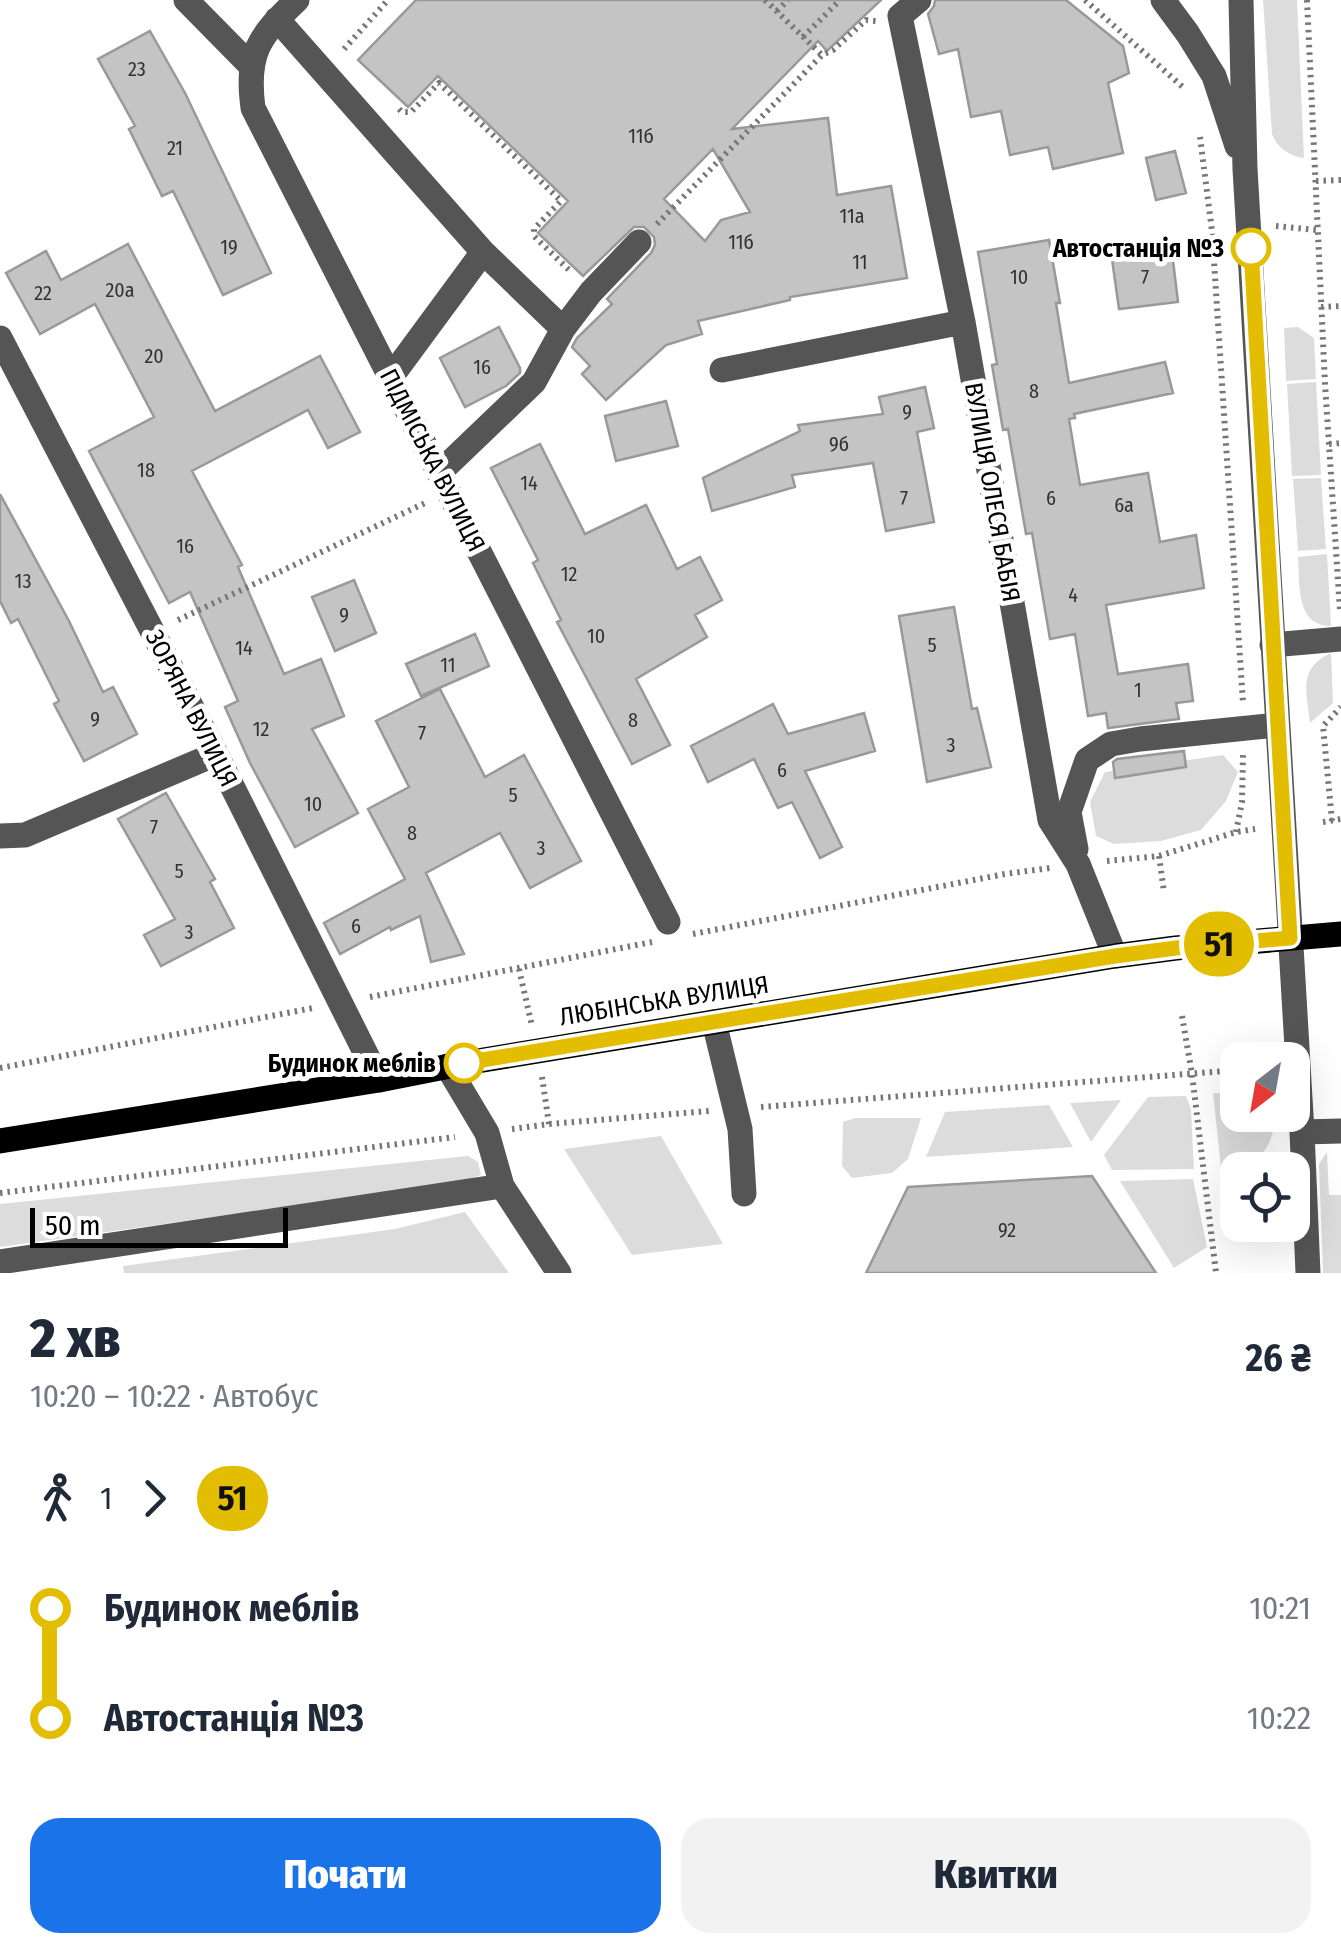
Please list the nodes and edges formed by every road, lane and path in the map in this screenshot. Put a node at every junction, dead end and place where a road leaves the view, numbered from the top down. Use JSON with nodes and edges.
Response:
{"nodes":[{"id":1,"x":186,"y":0,"type":"edge"},
{"id":2,"x":297,"y":0,"type":"edge"},
{"id":3,"x":388,"y":0,"type":"edge"},
{"id":4,"x":765,"y":0,"type":"edge"},
{"id":5,"x":788,"y":0,"type":"edge"},
{"id":6,"x":840,"y":0,"type":"edge"},
{"id":7,"x":1086,"y":0,"type":"edge"},
{"id":8,"x":1163,"y":0,"type":"edge"},
{"id":9,"x":1241,"y":0,"type":"edge"},
{"id":10,"x":1307,"y":0,"type":"edge"},
{"id":11,"x":910,"y":8,"type":"edge"},
{"id":12,"x":777,"y":11,"type":"junction"},
{"id":13,"x":277,"y":19,"type":"junction"},
{"id":14,"x":803,"y":37,"type":"junction"},
{"id":15,"x":822,"y":55,"type":"junction"},
{"id":16,"x":353,"y":65,"type":"dead end"},
{"id":17,"x":251,"y":66,"type":"junction"},
{"id":18,"x":1195,"y":98,"type":"dead end"},
{"id":19,"x":390,"y":100,"type":"dead end"},
{"id":20,"x":1200,"y":136,"type":"dead end"},
{"id":21,"x":1245,"y":170,"type":"junction"},
{"id":22,"x":1341,"y":180,"type":"edge"},
{"id":23,"x":1316,"y":181,"type":"junction"},
{"id":24,"x":1276,"y":226,"type":"dead end"},
{"id":25,"x":1317,"y":230,"type":"junction"},
{"id":26,"x":639,"y":242,"type":"joint"},
{"id":27,"x":483,"y":252,"type":"junction"},
{"id":28,"x":590,"y":292,"type":"junction"},
{"id":29,"x":1341,"y":306,"type":"edge"},
{"id":30,"x":1321,"y":308,"type":"junction"},
{"id":31,"x":964,"y":322,"type":"junction"},
{"id":32,"x":564,"y":329,"type":"junction"},
{"id":33,"x":0,"y":338,"type":"edge"},
{"id":34,"x":722,"y":370,"type":"dead end"},
{"id":35,"x":391,"y":377,"type":"junction"},
{"id":36,"x":1341,"y":443,"type":"edge"},
{"id":37,"x":1329,"y":444,"type":"junction"},
{"id":38,"x":444,"y":482,"type":"junction"},
{"id":39,"x":1341,"y":627,"type":"edge"},
{"id":40,"x":153,"y":632,"type":"junction"},
{"id":41,"x":1341,"y":639,"type":"edge"},
{"id":42,"x":1272,"y":646,"type":"junction"},
{"id":43,"x":1341,"y":707,"type":"edge"},
{"id":44,"x":1277,"y":725,"type":"junction"},
{"id":45,"x":1244,"y":729,"type":"junction"},
{"id":46,"x":216,"y":754,"type":"junction"},
{"id":47,"x":1332,"y":821,"type":"edge"},
{"id":48,"x":1255,"y":829,"type":"dead end"},
{"id":49,"x":1236,"y":832,"type":"junction"},
{"id":50,"x":0,"y":836,"type":"edge"},
{"id":51,"x":1160,"y":856,"type":"junction"},
{"id":52,"x":1078,"y":864,"type":"junction"},
{"id":53,"x":1164,"y":892,"type":"dead end"},
{"id":54,"x":660,"y":932,"type":"joint"},
{"id":55,"x":691,"y":934,"type":"dead end"},
{"id":56,"x":1341,"y":934,"type":"edge"},
{"id":57,"x":1290,"y":938,"type":"junction"},
{"id":58,"x":1115,"y":956,"type":"junction"},
{"id":59,"x":338,"y":1003,"type":"junction"},
{"id":60,"x":1182,"y":1016,"type":"dead end"},
{"id":61,"x":714,"y":1022,"type":"junction"},
{"id":62,"x":1296,"y":1042,"type":"edge"},
{"id":63,"x":447,"y":1066,"type":"junction"},
{"id":64,"x":0,"y":1068,"type":"edge"},
{"id":65,"x":1220,"y":1072,"type":"edge"},
{"id":66,"x":1192,"y":1074,"type":"junction"},
{"id":67,"x":378,"y":1080,"type":"junction"},
{"id":68,"x":736,"y":1109,"type":"junction"},
{"id":69,"x":1341,"y":1131,"type":"edge"},
{"id":70,"x":1302,"y":1132,"type":"edge"},
{"id":71,"x":1310,"y":1132,"type":"edge"},
{"id":72,"x":488,"y":1133,"type":"junction"},
{"id":73,"x":0,"y":1141,"type":"edge"},
{"id":74,"x":502,"y":1186,"type":"junction"},
{"id":75,"x":0,"y":1193,"type":"edge"},
{"id":76,"x":744,"y":1194,"type":"dead end"},
{"id":77,"x":0,"y":1262,"type":"edge"},
{"id":78,"x":559,"y":1273,"type":"edge"},
{"id":79,"x":1216,"y":1273,"type":"edge"},
{"id":80,"x":1308,"y":1273,"type":"edge"}],
"edges":[{"from":1,"to":17,"type":"street"},
{"from":2,"to":13,"type":"street"},
{"from":3,"to":16,"type":"path"},
{"from":4,"to":12,"type":"path"},
{"from":5,"to":12,"type":"path"},
{"from":6,"to":14,"type":"path"},
{"from":7,"to":18,"type":"path"},
{"from":8,"to":21,"type":"street"},
{"from":9,"to":21,"type":"street"},
{"from":10,"to":23,"type":"path"},
{"from":11,"to":15,"type":"path"},
{"from":11,"to":31,"type":"street","name":"ВУЛИЦЯ ОЛЕСЯ БАБІЯ"},
{"from":12,"to":14,"type":"path"},
{"from":13,"to":17,"type":"street"},
{"from":13,"to":27,"type":"street"},
{"from":14,"to":15,"type":"path"},
{"from":15,"to":26,"type":"path"},
{"from":17,"to":35,"type":"street","name":"ПІДМІСЬКА ВУЛИЦЯ"},
{"from":19,"to":28,"type":"path"},
{"from":20,"to":45,"type":"path"},
{"from":21,"to":42,"type":"street"},
{"from":22,"to":23,"type":"path"},
{"from":23,"to":25,"type":"path"},
{"from":24,"to":25,"type":"path"},
{"from":25,"to":30,"type":"path"},
{"from":26,"to":28,"type":"street"},
{"from":27,"to":32,"type":"street"},
{"from":27,"to":35,"type":"street"},
{"from":28,"to":32,"type":"street"},
{"from":29,"to":30,"type":"path"},
{"from":30,"to":37,"type":"path"},
{"from":31,"to":34,"type":"street"},
{"from":31,"to":52,"type":"street","name":"ВУЛИЦЯ ОЛЕСЯ БАБІЯ"},
{"from":32,"to":38,"type":"street"},
{"from":33,"to":40,"type":"street","name":"ЗОРЯНА ВУЛИЦЯ"},
{"from":35,"to":38,"type":"street","name":"ПІДМІСЬКА ВУЛИЦЯ"},
{"from":36,"to":37,"type":"path"},
{"from":37,"to":39,"type":"path"},
{"from":38,"to":40,"type":"path"},
{"from":38,"to":54,"type":"street","name":"ПІДМІСЬКА ВУЛИЦЯ"},
{"from":40,"to":46,"type":"street","name":"ЗОРЯНА ВУЛИЦЯ"},
{"from":41,"to":42,"type":"street"},
{"from":42,"to":44,"type":"street"},
{"from":43,"to":47,"type":"path"},
{"from":44,"to":45,"type":"street"},
{"from":44,"to":57,"type":"street"},
{"from":45,"to":49,"type":"path"},
{"from":45,"to":52,"type":"street"},
{"from":46,"to":50,"type":"street"},
{"from":46,"to":59,"type":"street","name":"ЗОРЯНА ВУЛИЦЯ"},
{"from":48,"to":49,"type":"path"},
{"from":49,"to":51,"type":"path"},
{"from":51,"to":52,"type":"path"},
{"from":51,"to":53,"type":"path"},
{"from":52,"to":55,"type":"path"},
{"from":52,"to":58,"type":"street","name":"ВУЛИЦЯ ОЛЕСЯ БАБІЯ"},
{"from":54,"to":59,"type":"path"},
{"from":56,"to":57,"type":"main road","name":"ЛЮБІНСЬКА ВУЛИЦЯ"},
{"from":57,"to":58,"type":"main road","name":"ЛЮБІНСЬКА ВУЛИЦЯ"},
{"from":57,"to":62,"type":"street"},
{"from":58,"to":61,"type":"main road","name":"ЛЮБІНСЬКА ВУЛИЦЯ"},
{"from":59,"to":64,"type":"path"},
{"from":59,"to":67,"type":"street","name":"ЗОРЯНА ВУЛИЦЯ"},
{"from":60,"to":66,"type":"path"},
{"from":61,"to":63,"type":"main road","name":"ЛЮБІНСЬКА ВУЛИЦЯ"},
{"from":61,"to":68,"type":"street"},
{"from":63,"to":67,"type":"main road","name":"ЛЮБІНСЬКА ВУЛИЦЯ"},
{"from":63,"to":72,"type":"street"},
{"from":65,"to":66,"type":"path"},
{"from":66,"to":68,"type":"path"},
{"from":66,"to":79,"type":"path"},
{"from":67,"to":73,"type":"main road","name":"ЛЮБІНСЬКА ВУЛИЦЯ"},
{"from":68,"to":72,"type":"path"},
{"from":68,"to":76,"type":"street"},
{"from":69,"to":71,"type":"street"},
{"from":70,"to":80,"type":"street"},
{"from":72,"to":74,"type":"street"},
{"from":72,"to":75,"type":"path"},
{"from":74,"to":77,"type":"street"},
{"from":74,"to":78,"type":"street"}]}
